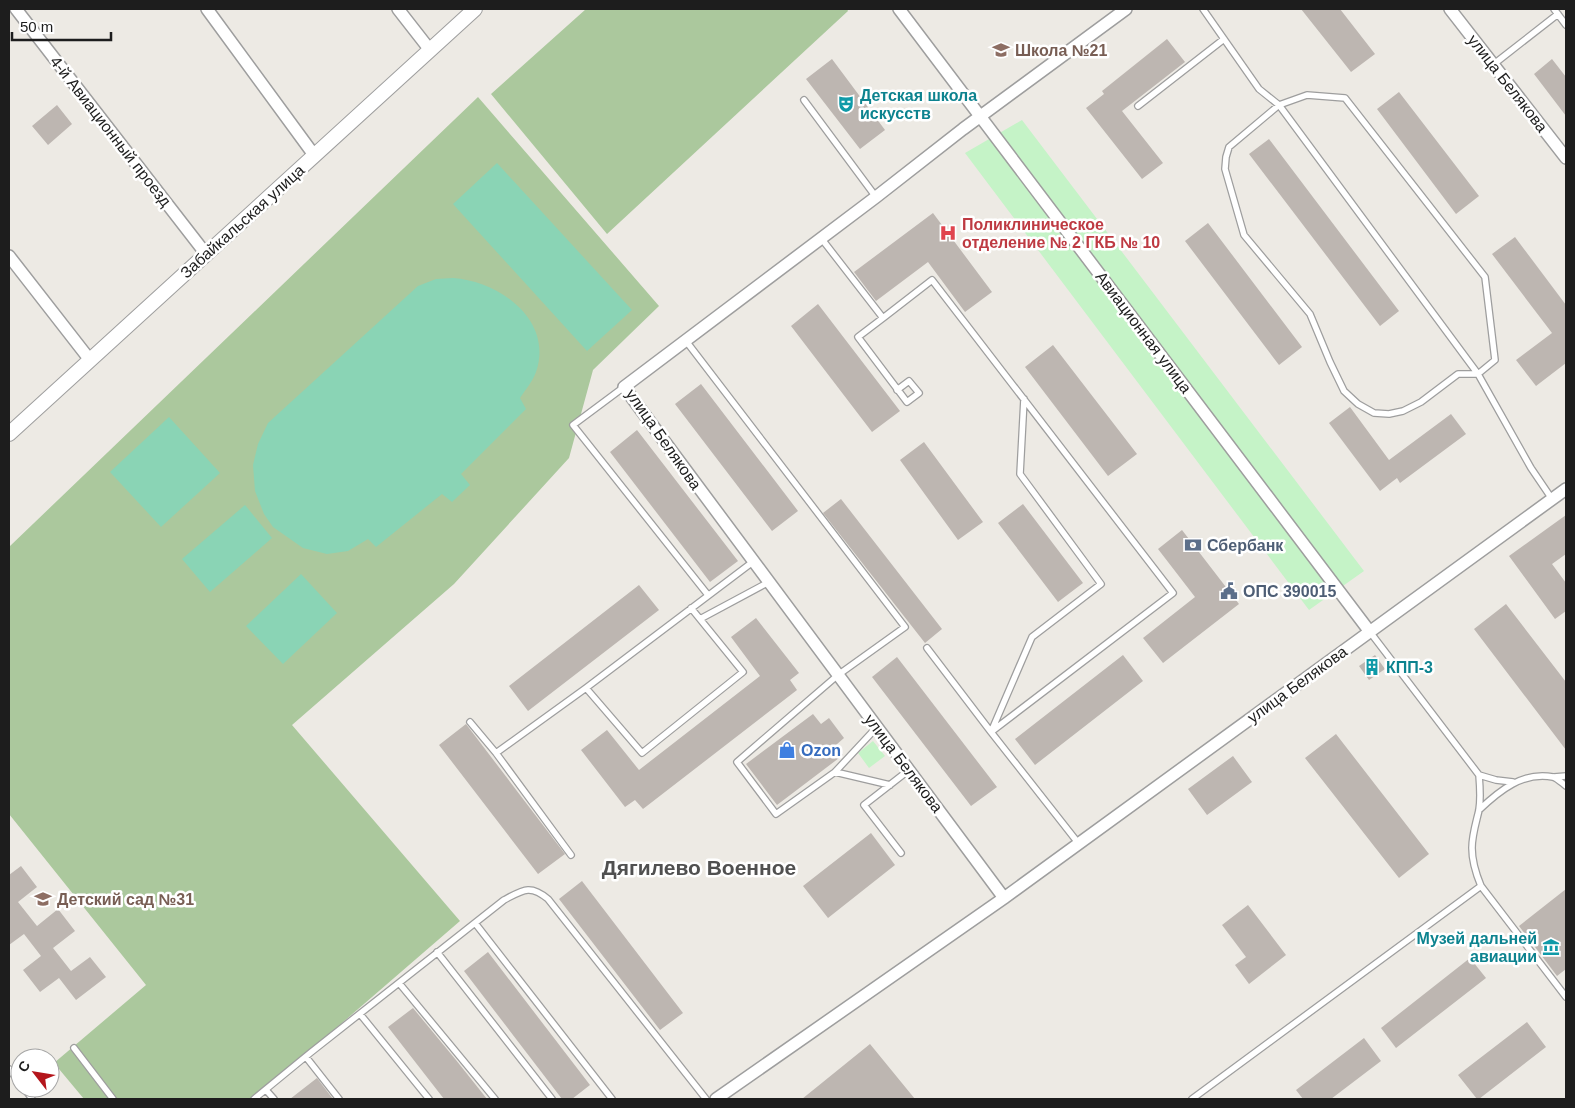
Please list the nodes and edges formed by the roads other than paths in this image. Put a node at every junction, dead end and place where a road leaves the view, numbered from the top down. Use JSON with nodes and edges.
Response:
{"nodes":[{"id":1,"x":16,"y":9,"type":"edge"},
{"id":2,"x":208,"y":9,"type":"edge"},
{"id":3,"x":398,"y":9,"type":"edge"},
{"id":4,"x":476,"y":9,"type":"edge"},
{"id":5,"x":899,"y":9,"type":"edge"},
{"id":6,"x":1126,"y":9,"type":"edge"},
{"id":7,"x":1203,"y":9,"type":"edge"},
{"id":8,"x":1450,"y":9,"type":"edge"},
{"id":9,"x":1556,"y":11,"type":"edge"},
{"id":10,"x":1566,"y":24,"type":"edge"},
{"id":11,"x":1224,"y":39,"type":"junction"},
{"id":12,"x":430,"y":50,"type":"junction"},
{"id":13,"x":1494,"y":64,"type":"junction"},
{"id":14,"x":804,"y":100,"type":"dead end"},
{"id":15,"x":1279,"y":105,"type":"junction"},
{"id":16,"x":1138,"y":106,"type":"dead end"},
{"id":17,"x":982,"y":116,"type":"junction"},
{"id":18,"x":314,"y":156,"type":"junction"},
{"id":19,"x":1566,"y":158,"type":"edge"},
{"id":20,"x":876,"y":197,"type":"junction"},
{"id":21,"x":821,"y":238,"type":"junction"},
{"id":22,"x":206,"y":254,"type":"junction"},
{"id":23,"x":9,"y":256,"type":"edge"},
{"id":24,"x":883,"y":318,"type":"junction"},
{"id":25,"x":686,"y":341,"type":"junction"},
{"id":26,"x":90,"y":360,"type":"junction"},
{"id":27,"x":1478,"y":374,"type":"junction"},
{"id":28,"x":624,"y":387,"type":"junction"},
{"id":29,"x":897,"y":390,"type":"dead end"},
{"id":30,"x":1024,"y":400,"type":"junction"},
{"id":31,"x":9,"y":434,"type":"edge"},
{"id":32,"x":1566,"y":489,"type":"edge"},
{"id":33,"x":1552,"y":499,"type":"junction"},
{"id":34,"x":754,"y":561,"type":"junction"},
{"id":35,"x":769,"y":582,"type":"junction"},
{"id":36,"x":708,"y":595,"type":"junction"},
{"id":37,"x":691,"y":608,"type":"junction"},
{"id":38,"x":700,"y":619,"type":"junction"},
{"id":39,"x":1370,"y":632,"type":"junction"},
{"id":40,"x":927,"y":648,"type":"dead end"},
{"id":41,"x":838,"y":675,"type":"junction"},
{"id":42,"x":586,"y":688,"type":"junction"},
{"id":43,"x":470,"y":722,"type":"dead end"},
{"id":44,"x":877,"y":727,"type":"junction"},
{"id":45,"x":991,"y":732,"type":"junction"},
{"id":46,"x":496,"y":753,"type":"junction"},
{"id":47,"x":909,"y":770,"type":"junction"},
{"id":48,"x":835,"y":772,"type":"junction"},
{"id":49,"x":1479,"y":775,"type":"junction"},
{"id":50,"x":1566,"y":776,"type":"edge"},
{"id":51,"x":1554,"y":777,"type":"junction"},
{"id":52,"x":1513,"y":782,"type":"junction"},
{"id":53,"x":890,"y":785,"type":"junction"},
{"id":54,"x":1566,"y":786,"type":"edge"},
{"id":55,"x":1479,"y":810,"type":"junction"},
{"id":56,"x":1079,"y":844,"type":"junction"},
{"id":57,"x":901,"y":853,"type":"dead end"},
{"id":58,"x":571,"y":855,"type":"dead end"},
{"id":59,"x":1481,"y":886,"type":"junction"},
{"id":60,"x":1004,"y":898,"type":"junction"},
{"id":61,"x":475,"y":923,"type":"junction"},
{"id":62,"x":437,"y":952,"type":"junction"},
{"id":63,"x":399,"y":982,"type":"junction"},
{"id":64,"x":1566,"y":997,"type":"edge"},
{"id":65,"x":360,"y":1014,"type":"junction"},
{"id":66,"x":74,"y":1048,"type":"dead end"},
{"id":67,"x":306,"y":1057,"type":"junction"},
{"id":68,"x":266,"y":1090,"type":"junction"},
{"id":69,"x":113,"y":1099,"type":"edge"},
{"id":70,"x":254,"y":1099,"type":"edge"},
{"id":71,"x":274,"y":1099,"type":"edge"},
{"id":72,"x":339,"y":1099,"type":"edge"},
{"id":73,"x":429,"y":1099,"type":"edge"},
{"id":74,"x":495,"y":1099,"type":"edge"},
{"id":75,"x":552,"y":1099,"type":"edge"},
{"id":76,"x":612,"y":1099,"type":"edge"},
{"id":77,"x":706,"y":1099,"type":"edge"},
{"id":78,"x":716,"y":1099,"type":"edge"},
{"id":79,"x":1192,"y":1099,"type":"edge"}],
"edges":[{"from":1,"to":22,"type":"street","name":"4-й Авиационный проезд"},
{"from":2,"to":18,"type":"street"},
{"from":3,"to":12,"type":"street"},
{"from":4,"to":12,"type":"street","name":"Забайкальская улица"},
{"from":5,"to":17,"type":"street","name":"Авиационная улица"},
{"from":6,"to":17,"type":"street","name":"улица Белякова"},
{"from":7,"to":11,"type":"lane"},
{"from":8,"to":13,"type":"street","name":"улица Белякова"},
{"from":9,"to":10,"type":"lane"},
{"from":9,"to":13,"type":"lane"},
{"from":11,"to":15,"type":"lane"},
{"from":11,"to":16,"type":"lane"},
{"from":12,"to":18,"type":"street","name":"Забайкальская улица"},
{"from":13,"to":19,"type":"street","name":"улица Белякова"},
{"from":14,"to":20,"type":"lane"},
{"from":15,"to":27,"type":"lane"},
{"from":15,"to":27,"type":"lane"},
{"from":15,"to":27,"type":"lane"},
{"from":17,"to":20,"type":"street","name":"улица Белякова"},
{"from":17,"to":39,"type":"street","name":"Авиационная улица"},
{"from":18,"to":22,"type":"street","name":"Забайкальская улица"},
{"from":20,"to":21,"type":"street","name":"улица Белякова"},
{"from":21,"to":24,"type":"lane"},
{"from":21,"to":25,"type":"street","name":"улица Белякова"},
{"from":22,"to":26,"type":"street","name":"Забайкальская улица"},
{"from":23,"to":26,"type":"street"},
{"from":24,"to":29,"type":"lane"},
{"from":24,"to":30,"type":"lane"},
{"from":25,"to":28,"type":"street","name":"улица Белякова"},
{"from":25,"to":41,"type":"lane"},
{"from":26,"to":31,"type":"street","name":"Забайкальская улица"},
{"from":27,"to":33,"type":"lane"},
{"from":28,"to":34,"type":"street","name":"улица Белякова"},
{"from":28,"to":36,"type":"lane"},
{"from":30,"to":45,"type":"lane"},
{"from":30,"to":45,"type":"lane"},
{"from":32,"to":33,"type":"street","name":"улица Белякова"},
{"from":33,"to":39,"type":"street","name":"улица Белякова"},
{"from":34,"to":35,"type":"street","name":"улица Белякова"},
{"from":34,"to":36,"type":"lane"},
{"from":35,"to":38,"type":"lane"},
{"from":35,"to":41,"type":"street","name":"улица Белякова"},
{"from":36,"to":37,"type":"lane"},
{"from":37,"to":38,"type":"lane"},
{"from":37,"to":42,"type":"lane"},
{"from":38,"to":42,"type":"lane"},
{"from":39,"to":49,"type":"lane"},
{"from":39,"to":56,"type":"street","name":"улица Белякова"},
{"from":40,"to":45,"type":"lane"},
{"from":41,"to":44,"type":"street","name":"улица Белякова"},
{"from":41,"to":48,"type":"lane"},
{"from":42,"to":46,"type":"lane"},
{"from":43,"to":46,"type":"lane"},
{"from":44,"to":47,"type":"street","name":"улица Белякова"},
{"from":44,"to":48,"type":"lane"},
{"from":45,"to":56,"type":"lane"},
{"from":46,"to":58,"type":"lane"},
{"from":47,"to":53,"type":"lane"},
{"from":47,"to":60,"type":"street","name":"улица Белякова"},
{"from":48,"to":53,"type":"lane"},
{"from":49,"to":52,"type":"lane"},
{"from":49,"to":55,"type":"lane"},
{"from":50,"to":51,"type":"lane"},
{"from":51,"to":52,"type":"lane"},
{"from":51,"to":54,"type":"lane"},
{"from":52,"to":55,"type":"lane"},
{"from":53,"to":57,"type":"lane"},
{"from":55,"to":59,"type":"lane"},
{"from":56,"to":60,"type":"street","name":"улица Белякова"},
{"from":59,"to":64,"type":"lane"},
{"from":59,"to":79,"type":"lane"},
{"from":60,"to":78,"type":"street","name":"улица Белякова"},
{"from":61,"to":62,"type":"lane"},
{"from":61,"to":76,"type":"lane"},
{"from":61,"to":77,"type":"lane"},
{"from":62,"to":63,"type":"lane"},
{"from":62,"to":75,"type":"lane"},
{"from":63,"to":65,"type":"lane"},
{"from":63,"to":74,"type":"lane"},
{"from":65,"to":67,"type":"lane"},
{"from":65,"to":73,"type":"lane"},
{"from":66,"to":69,"type":"lane"},
{"from":67,"to":68,"type":"lane"},
{"from":67,"to":72,"type":"lane"},
{"from":68,"to":70,"type":"lane"},
{"from":68,"to":71,"type":"lane"}]}
